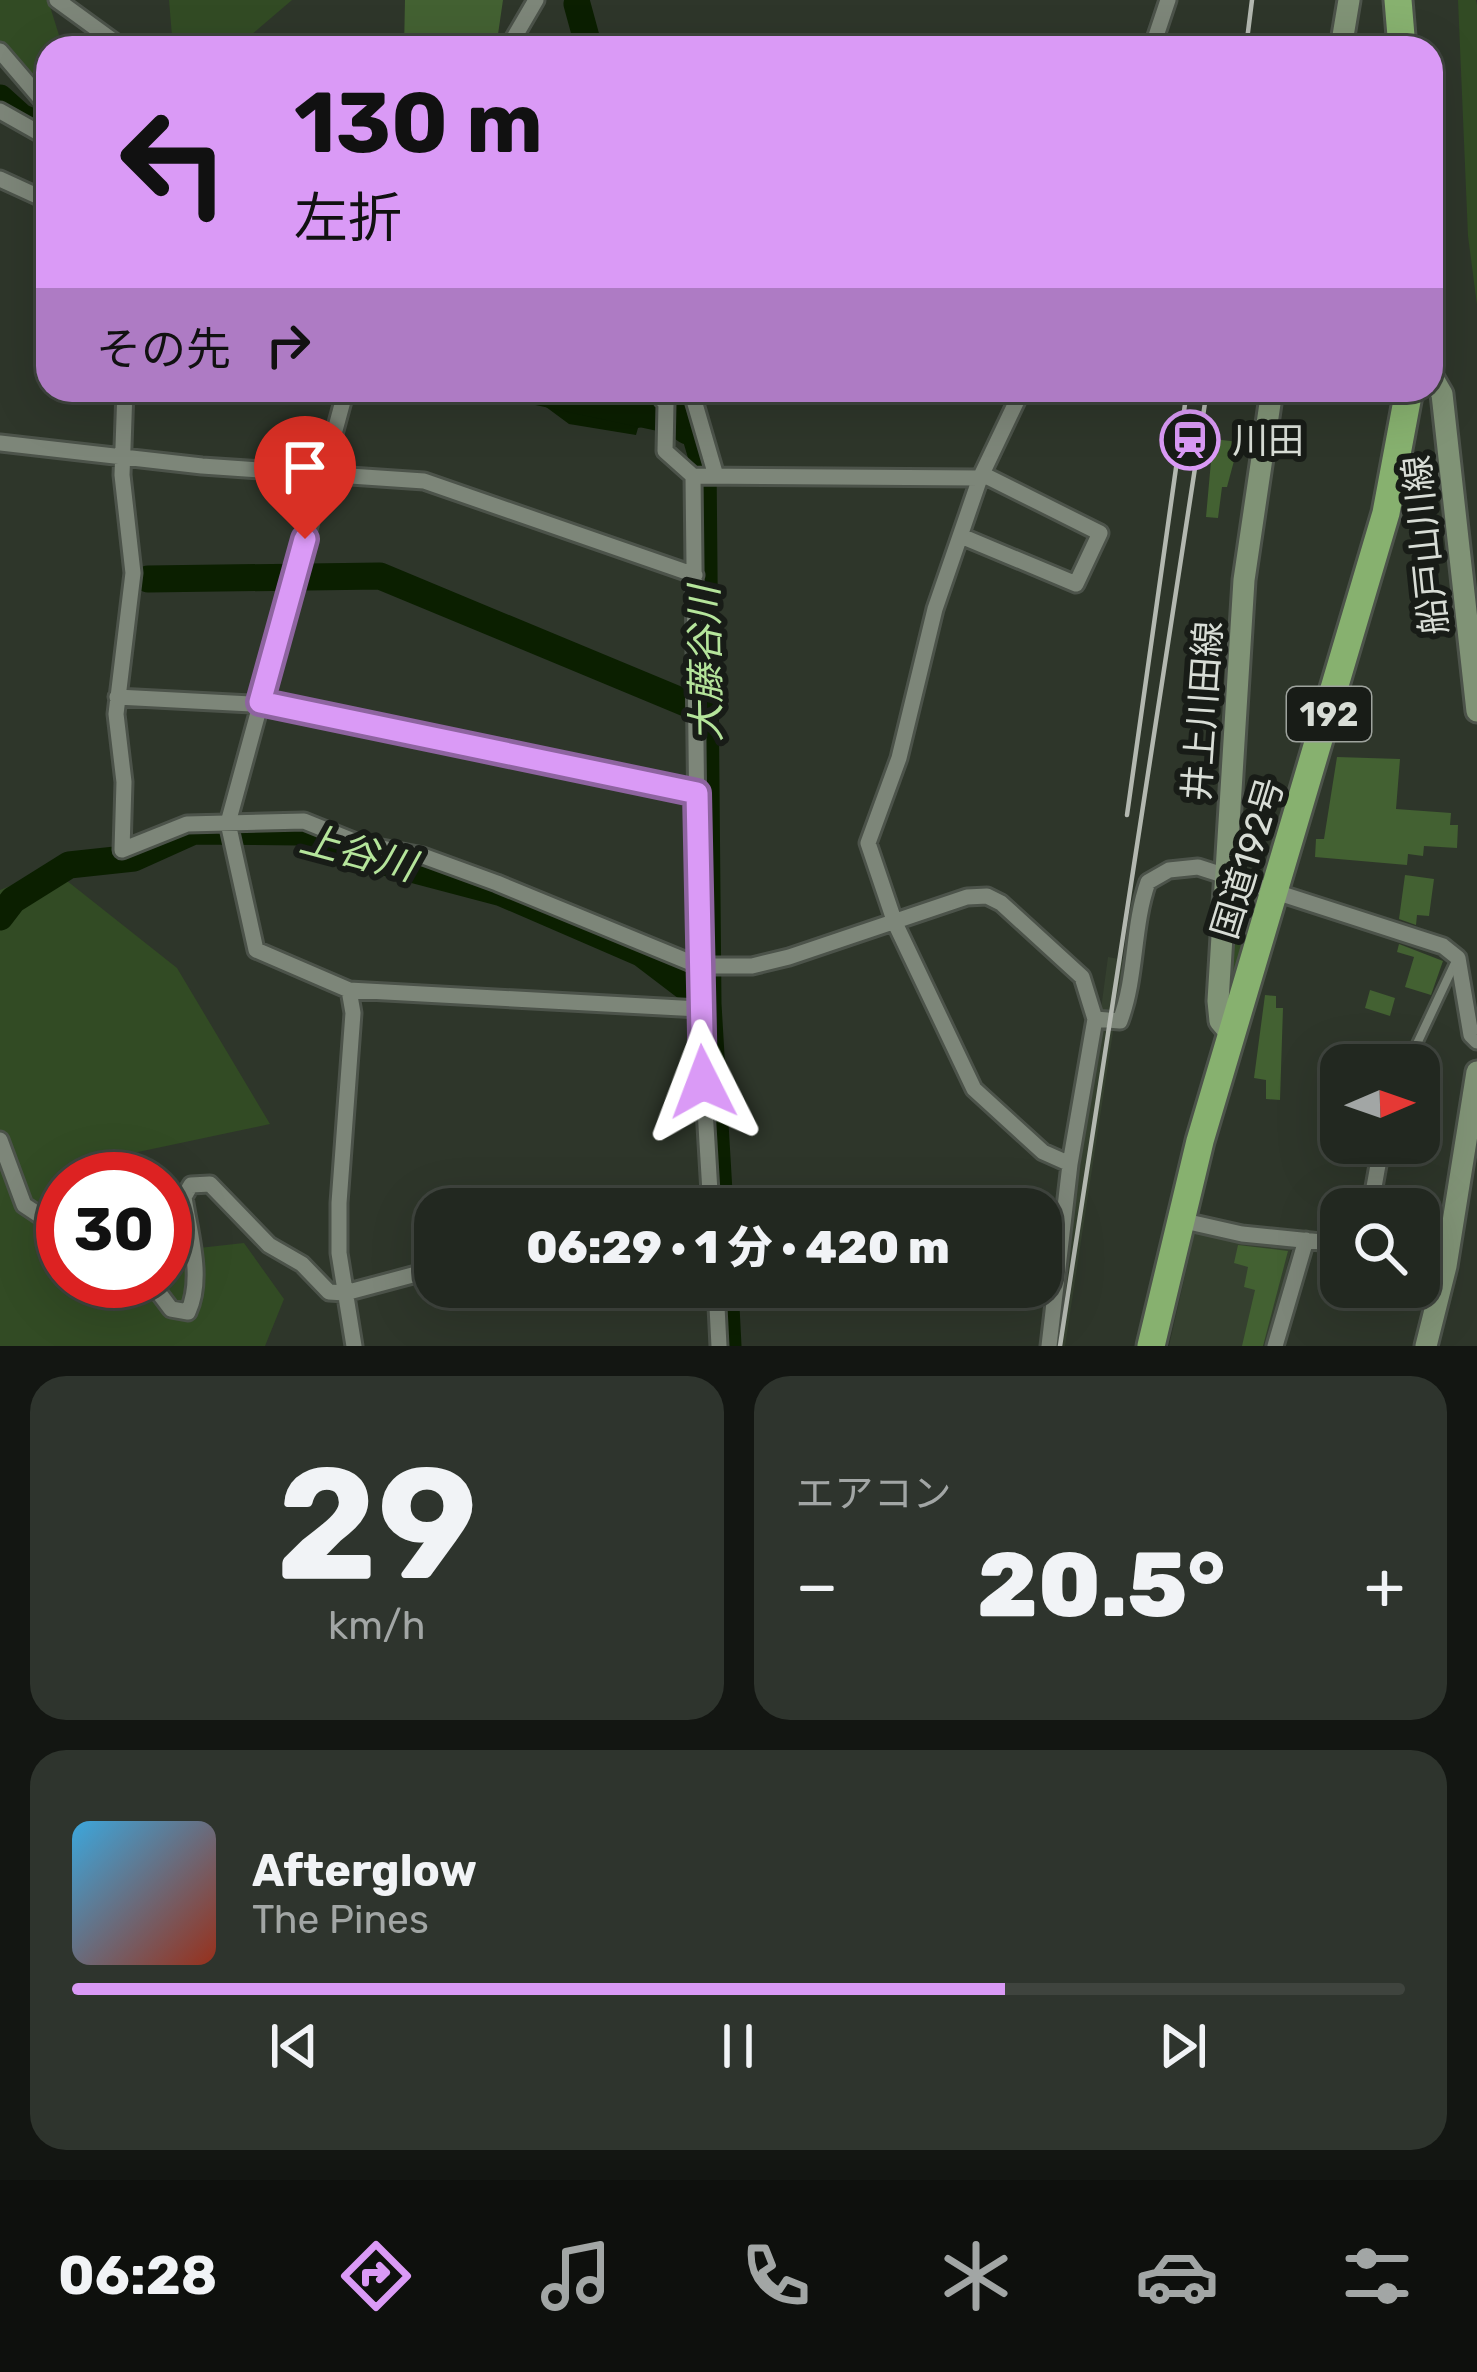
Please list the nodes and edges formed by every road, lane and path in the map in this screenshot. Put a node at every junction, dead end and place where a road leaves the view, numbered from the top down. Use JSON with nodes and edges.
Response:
{"nodes":[{"id":1,"x":57,"y":0,"type":"edge"},
{"id":2,"x":536,"y":0,"type":"edge"},
{"id":3,"x":1168,"y":0,"type":"edge"},
{"id":4,"x":1349,"y":0,"type":"edge"},
{"id":5,"x":1398,"y":0,"type":"edge"},
{"id":6,"x":106,"y":36,"type":"edge"},
{"id":7,"x":515,"y":36,"type":"edge"},
{"id":8,"x":1155,"y":36,"type":"edge"},
{"id":9,"x":1343,"y":36,"type":"edge"},
{"id":10,"x":1401,"y":36,"type":"edge"},
{"id":11,"x":0,"y":51,"type":"edge"},
{"id":12,"x":36,"y":93,"type":"edge"},
{"id":13,"x":0,"y":111,"type":"edge"},
{"id":14,"x":36,"y":131,"type":"edge"},
{"id":15,"x":0,"y":179,"type":"edge"},
{"id":16,"x":36,"y":196,"type":"edge"},
{"id":17,"x":124,"y":402,"type":"edge"},
{"id":18,"x":343,"y":402,"type":"edge"},
{"id":19,"x":659,"y":402,"type":"edge"},
{"id":20,"x":693,"y":402,"type":"edge"},
{"id":21,"x":1016,"y":402,"type":"edge"},
{"id":22,"x":1270,"y":402,"type":"edge"},
{"id":23,"x":1407,"y":402,"type":"edge"},
{"id":24,"x":1443,"y":402,"type":"edge"},
{"id":25,"x":0,"y":442,"type":"edge"},
{"id":26,"x":122,"y":458,"type":"junction"},
{"id":27,"x":323,"y":473,"type":"junction"},
{"id":28,"x":704,"y":476,"type":"junction"},
{"id":29,"x":981,"y":476,"type":"junction"},
{"id":30,"x":961,"y":536,"type":"junction"},
{"id":31,"x":695,"y":574,"type":"junction"},
{"id":32,"x":117,"y":698,"type":"junction"},
{"id":33,"x":260,"y":702,"type":"junction"},
{"id":34,"x":1477,"y":711,"type":"edge"},
{"id":35,"x":697,"y":793,"type":"junction"},
{"id":36,"x":229,"y":830,"type":"junction"},
{"id":37,"x":1225,"y":872,"type":"junction"},
{"id":38,"x":1275,"y":891,"type":"junction"},
{"id":39,"x":895,"y":923,"type":"junction"},
{"id":40,"x":1457,"y":958,"type":"junction"},
{"id":41,"x":705,"y":966,"type":"junction"},
{"id":42,"x":349,"y":991,"type":"junction"},
{"id":43,"x":699,"y":1000,"type":"junction"},
{"id":44,"x":1095,"y":1018,"type":"junction"},
{"id":45,"x":1231,"y":1034,"type":"junction"},
{"id":46,"x":1477,"y":1041,"type":"edge"},
{"id":47,"x":1417,"y":1044,"type":"edge"},
{"id":48,"x":1477,"y":1072,"type":"edge"},
{"id":49,"x":0,"y":1140,"type":"edge"},
{"id":50,"x":1070,"y":1164,"type":"junction"},
{"id":51,"x":192,"y":1185,"type":"edge"},
{"id":52,"x":710,"y":1188,"type":"edge"},
{"id":53,"x":36,"y":1213,"type":"edge"},
{"id":54,"x":1180,"y":1220,"type":"junction"},
{"id":55,"x":1306,"y":1240,"type":"junction"},
{"id":56,"x":1320,"y":1242,"type":"edge"},
{"id":57,"x":192,"y":1269,"type":"edge"},
{"id":58,"x":414,"y":1275,"type":"edge"},
{"id":59,"x":345,"y":1293,"type":"junction"},
{"id":60,"x":192,"y":1303,"type":"edge"},
{"id":61,"x":717,"y":1308,"type":"edge"},
{"id":62,"x":1424,"y":1341,"type":"edge"},
{"id":63,"x":354,"y":1346,"type":"edge"},
{"id":64,"x":719,"y":1346,"type":"edge"},
{"id":65,"x":1049,"y":1346,"type":"edge"},
{"id":66,"x":1151,"y":1346,"type":"edge"},
{"id":67,"x":1276,"y":1346,"type":"edge"}],
"edges":[{"from":1,"to":6,"type":"street"},
{"from":2,"to":7,"type":"street"},
{"from":3,"to":8,"type":"street"},
{"from":4,"to":9,"type":"main road"},
{"from":5,"to":10,"type":"highway"},
{"from":11,"to":12,"type":"street"},
{"from":13,"to":14,"type":"street"},
{"from":15,"to":16,"type":"street"},
{"from":17,"to":26,"type":"street"},
{"from":18,"to":27,"type":"street"},
{"from":19,"to":28,"type":"street"},
{"from":20,"to":28,"type":"street"},
{"from":21,"to":29,"type":"street"},
{"from":22,"to":37,"type":"main road","name":"井上川田線"},
{"from":23,"to":38,"type":"highway","name":"国道192号","number":"192"},
{"from":24,"to":34,"type":"main road","name":"船戸山川線"},
{"from":25,"to":26,"type":"street"},
{"from":26,"to":27,"type":"street"},
{"from":26,"to":32,"type":"street"},
{"from":27,"to":31,"type":"street"},
{"from":27,"to":33,"type":"street"},
{"from":28,"to":29,"type":"street"},
{"from":28,"to":31,"type":"street"},
{"from":29,"to":30,"type":"street"},
{"from":29,"to":30,"type":"street"},
{"from":30,"to":39,"type":"street"},
{"from":31,"to":35,"type":"street"},
{"from":32,"to":33,"type":"street"},
{"from":32,"to":36,"type":"street"},
{"from":33,"to":35,"type":"street"},
{"from":33,"to":36,"type":"street"},
{"from":35,"to":41,"type":"street"},
{"from":36,"to":41,"type":"street"},
{"from":36,"to":42,"type":"street"},
{"from":37,"to":38,"type":"street"},
{"from":37,"to":44,"type":"street"},
{"from":37,"to":45,"type":"main road","name":"井上川田線"},
{"from":38,"to":40,"type":"street"},
{"from":38,"to":45,"type":"highway","name":"国道192号","number":"192"},
{"from":39,"to":41,"type":"street"},
{"from":39,"to":44,"type":"street"},
{"from":39,"to":50,"type":"street"},
{"from":40,"to":46,"type":"street"},
{"from":40,"to":47,"type":"lane"},
{"from":41,"to":43,"type":"street"},
{"from":42,"to":43,"type":"street"},
{"from":42,"to":59,"type":"street"},
{"from":43,"to":52,"type":"street"},
{"from":44,"to":50,"type":"street"},
{"from":45,"to":54,"type":"highway","name":"国道192号","number":"192"},
{"from":48,"to":62,"type":"main road"},
{"from":49,"to":53,"type":"street"},
{"from":50,"to":65,"type":"street"},
{"from":51,"to":59,"type":"street"},
{"from":54,"to":55,"type":"street"},
{"from":54,"to":66,"type":"highway","name":"国道192号","number":"192"},
{"from":55,"to":56,"type":"street"},
{"from":55,"to":67,"type":"street"},
{"from":57,"to":60,"type":"street"},
{"from":58,"to":59,"type":"street"},
{"from":59,"to":63,"type":"street"},
{"from":61,"to":64,"type":"street"}]}
